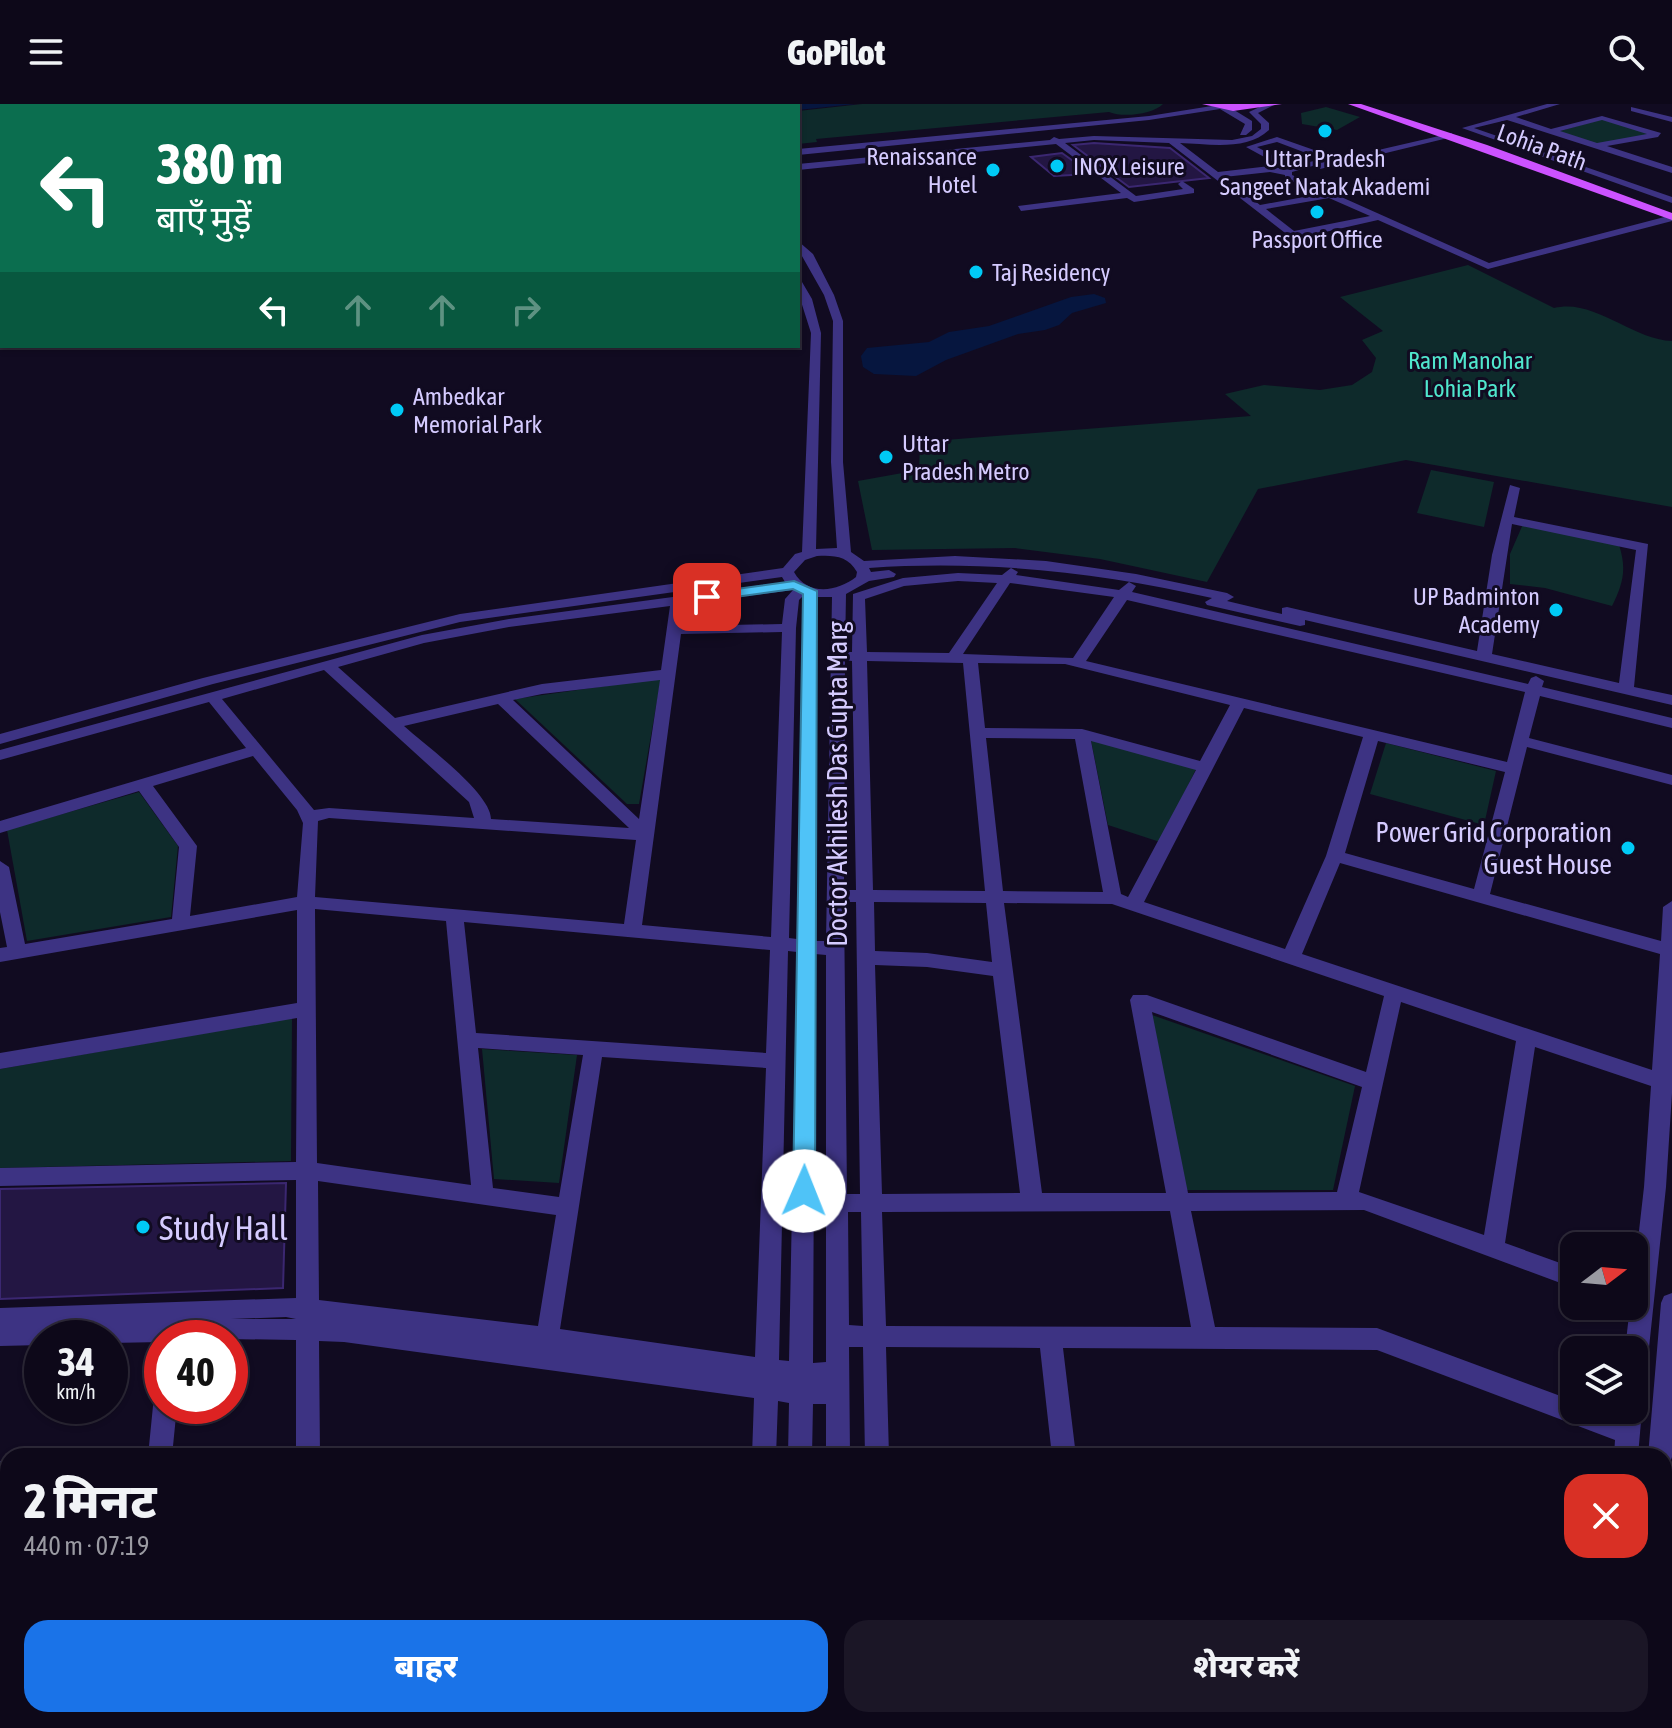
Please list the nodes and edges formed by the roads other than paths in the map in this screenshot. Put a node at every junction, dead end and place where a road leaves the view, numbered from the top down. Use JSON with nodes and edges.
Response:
{"nodes":[{"id":1,"x":1168,"y":104,"type":"edge"},
{"id":2,"x":1206,"y":104,"type":"edge"},
{"id":3,"x":1278,"y":104,"type":"edge"},
{"id":4,"x":1352,"y":104,"type":"edge"},
{"id":5,"x":1376,"y":104,"type":"edge"},
{"id":6,"x":1510,"y":104,"type":"edge"},
{"id":7,"x":1555,"y":104,"type":"edge"},
{"id":8,"x":1653,"y":104,"type":"edge"},
{"id":9,"x":1270,"y":105,"type":"edge"},
{"id":10,"x":1220,"y":107,"type":"junction"},
{"id":11,"x":1531,"y":111,"type":"junction"},
{"id":12,"x":1507,"y":117,"type":"junction"},
{"id":13,"x":1672,"y":120,"type":"edge"},
{"id":14,"x":1551,"y":131,"type":"junction"},
{"id":15,"x":1448,"y":133,"type":"junction"},
{"id":16,"x":1466,"y":135,"type":"junction"},
{"id":17,"x":1053,"y":138,"type":"junction"},
{"id":18,"x":1171,"y":140,"type":"junction"},
{"id":19,"x":1597,"y":146,"type":"junction"},
{"id":20,"x":800,"y":150,"type":"edge"},
{"id":21,"x":800,"y":150,"type":"edge"},
{"id":22,"x":1672,"y":158,"type":"edge"},
{"id":23,"x":1647,"y":162,"type":"junction"},
{"id":24,"x":800,"y":164,"type":"edge"},
{"id":25,"x":1672,"y":170,"type":"edge"},
{"id":26,"x":1290,"y":173,"type":"junction"},
{"id":27,"x":1215,"y":178,"type":"junction"},
{"id":28,"x":1195,"y":182,"type":"dead end"},
{"id":29,"x":1672,"y":191,"type":"edge"},
{"id":30,"x":1126,"y":192,"type":"junction"},
{"id":31,"x":1329,"y":195,"type":"junction"},
{"id":32,"x":1659,"y":195,"type":"junction"},
{"id":33,"x":1672,"y":200,"type":"edge"},
{"id":34,"x":1021,"y":208,"type":"dead end"},
{"id":35,"x":1259,"y":208,"type":"junction"},
{"id":36,"x":1672,"y":210,"type":"edge"},
{"id":37,"x":1380,"y":217,"type":"junction"},
{"id":38,"x":1672,"y":218,"type":"edge"},
{"id":39,"x":1656,"y":222,"type":"junction"},
{"id":40,"x":1672,"y":229,"type":"edge"},
{"id":41,"x":800,"y":246,"type":"edge"},
{"id":42,"x":800,"y":262,"type":"edge"},
{"id":43,"x":825,"y":286,"type":"junction"},
{"id":44,"x":800,"y":287,"type":"edge"},
{"id":45,"x":1514,"y":488,"type":"dead end"},
{"id":46,"x":1507,"y":519,"type":"junction"},
{"id":47,"x":809,"y":553,"type":"junction"},
{"id":48,"x":844,"y":554,"type":"junction"},
{"id":49,"x":862,"y":572,"type":"junction"},
{"id":50,"x":1009,"y":575,"type":"junction"},
{"id":51,"x":798,"y":584,"type":"junction"},
{"id":52,"x":1126,"y":590,"type":"junction"},
{"id":53,"x":839,"y":592,"type":"junction"},
{"id":54,"x":678,"y":601,"type":"junction"},
{"id":55,"x":789,"y":628,"type":"junction"},
{"id":56,"x":674,"y":630,"type":"junction"},
{"id":57,"x":836,"y":656,"type":"junction"},
{"id":58,"x":859,"y":656,"type":"junction"},
{"id":59,"x":1484,"y":656,"type":"junction"},
{"id":60,"x":962,"y":658,"type":"junction"},
{"id":61,"x":1077,"y":663,"type":"junction"},
{"id":62,"x":326,"y":664,"type":"junction"},
{"id":63,"x":668,"y":674,"type":"junction"},
{"id":64,"x":1535,"y":684,"type":"junction"},
{"id":65,"x":1626,"y":689,"type":"junction"},
{"id":66,"x":212,"y":696,"type":"junction"},
{"id":67,"x":500,"y":697,"type":"junction"},
{"id":68,"x":1672,"y":700,"type":"edge"},
{"id":69,"x":1239,"y":702,"type":"junction"},
{"id":70,"x":1672,"y":711,"type":"edge"},
{"id":71,"x":1672,"y":723,"type":"edge"},
{"id":72,"x":391,"y":724,"type":"junction"},
{"id":73,"x":978,"y":733,"type":"junction"},
{"id":74,"x":1372,"y":733,"type":"junction"},
{"id":75,"x":1082,"y":734,"type":"junction"},
{"id":76,"x":0,"y":739,"type":"edge"},
{"id":77,"x":1521,"y":741,"type":"junction"},
{"id":78,"x":256,"y":750,"type":"junction"},
{"id":79,"x":0,"y":755,"type":"edge"},
{"id":80,"x":1205,"y":767,"type":"junction"},
{"id":81,"x":1514,"y":769,"type":"junction"},
{"id":82,"x":1672,"y":780,"type":"edge"},
{"id":83,"x":143,"y":784,"type":"junction"},
{"id":84,"x":309,"y":817,"type":"junction"},
{"id":85,"x":482,"y":824,"type":"junction"},
{"id":86,"x":0,"y":827,"type":"edge"},
{"id":87,"x":646,"y":835,"type":"junction"},
{"id":88,"x":1335,"y":856,"type":"junction"},
{"id":89,"x":0,"y":867,"type":"edge"},
{"id":90,"x":835,"y":896,"type":"junction"},
{"id":91,"x":863,"y":896,"type":"junction"},
{"id":92,"x":1481,"y":896,"type":"junction"},
{"id":93,"x":993,"y":897,"type":"junction"},
{"id":94,"x":1113,"y":898,"type":"junction"},
{"id":95,"x":306,"y":902,"type":"junction"},
{"id":96,"x":1133,"y":905,"type":"junction"},
{"id":97,"x":1672,"y":907,"type":"edge"},
{"id":98,"x":454,"y":915,"type":"junction"},
{"id":99,"x":180,"y":924,"type":"junction"},
{"id":100,"x":632,"y":931,"type":"junction"},
{"id":101,"x":781,"y":944,"type":"junction"},
{"id":102,"x":808,"y":947,"type":"junction"},
{"id":103,"x":836,"y":949,"type":"junction"},
{"id":104,"x":1669,"y":950,"type":"junction"},
{"id":105,"x":8,"y":953,"type":"edge"},
{"id":106,"x":1291,"y":957,"type":"junction"},
{"id":107,"x":868,"y":958,"type":"junction"},
{"id":108,"x":1002,"y":970,"type":"junction"},
{"id":109,"x":1394,"y":992,"type":"junction"},
{"id":110,"x":307,"y":1009,"type":"junction"},
{"id":111,"x":1527,"y":1036,"type":"junction"},
{"id":112,"x":467,"y":1040,"type":"junction"},
{"id":113,"x":594,"y":1047,"type":"junction"},
{"id":114,"x":0,"y":1061,"type":"edge"},
{"id":115,"x":777,"y":1061,"type":"junction"},
{"id":116,"x":1373,"y":1083,"type":"junction"},
{"id":117,"x":1667,"y":1083,"type":"edge"},
{"id":118,"x":308,"y":1171,"type":"junction"},
{"id":119,"x":0,"y":1177,"type":"edge"},
{"id":120,"x":483,"y":1195,"type":"junction"},
{"id":121,"x":1346,"y":1201,"type":"junction"},
{"id":122,"x":1032,"y":1202,"type":"junction"},
{"id":123,"x":1179,"y":1202,"type":"junction"},
{"id":124,"x":837,"y":1203,"type":"junction"},
{"id":125,"x":871,"y":1203,"type":"junction"},
{"id":126,"x":568,"y":1207,"type":"junction"},
{"id":127,"x":1648,"y":1234,"type":"edge"},
{"id":128,"x":1493,"y":1248,"type":"junction"},
{"id":129,"x":1560,"y":1273,"type":"edge"},
{"id":130,"x":1672,"y":1303,"type":"edge"},
{"id":131,"x":1648,"y":1305,"type":"edge"},
{"id":132,"x":1671,"y":1314,"type":"edge"},
{"id":133,"x":0,"y":1318,"type":"edge"},
{"id":134,"x":309,"y":1320,"type":"junction"},
{"id":135,"x":248,"y":1323,"type":"edge"},
{"id":136,"x":144,"y":1325,"type":"edge"},
{"id":137,"x":144,"y":1328,"type":"edge"},
{"id":138,"x":0,"y":1335,"type":"edge"},
{"id":139,"x":837,"y":1336,"type":"junction"},
{"id":140,"x":874,"y":1336,"type":"junction"},
{"id":141,"x":1050,"y":1337,"type":"junction"},
{"id":142,"x":1205,"y":1338,"type":"junction"},
{"id":143,"x":546,"y":1348,"type":"junction"},
{"id":144,"x":766,"y":1378,"type":"junction"},
{"id":145,"x":801,"y":1383,"type":"junction"},
{"id":146,"x":838,"y":1383,"type":"junction"},
{"id":147,"x":163,"y":1424,"type":"edge"},
{"id":148,"x":1628,"y":1433,"type":"edge"},
{"id":149,"x":161,"y":1448,"type":"edge"},
{"id":150,"x":308,"y":1448,"type":"edge"},
{"id":151,"x":764,"y":1448,"type":"edge"},
{"id":152,"x":800,"y":1448,"type":"edge"},
{"id":153,"x":838,"y":1448,"type":"edge"},
{"id":154,"x":877,"y":1448,"type":"edge"},
{"id":155,"x":1063,"y":1448,"type":"edge"},
{"id":156,"x":1661,"y":1448,"type":"edge"}],
"edges":[{"from":1,"to":20,"type":"street"},
{"from":2,"to":10,"type":"main road"},
{"from":3,"to":9,"type":"main road"},
{"from":4,"to":15,"type":"main road","name":"Lohia Path"},
{"from":5,"to":15,"type":"main road","name":"Lohia Path"},
{"from":6,"to":11,"type":"street"},
{"from":7,"to":11,"type":"street"},
{"from":8,"to":13,"type":"street"},
{"from":9,"to":10,"type":"main road"},
{"from":9,"to":18,"type":"street"},
{"from":10,"to":17,"type":"street"},
{"from":10,"to":21,"type":"street"},
{"from":11,"to":12,"type":"street"},
{"from":12,"to":14,"type":"street"},
{"from":12,"to":16,"type":"street"},
{"from":14,"to":19,"type":"street"},
{"from":14,"to":19,"type":"street"},
{"from":15,"to":16,"type":"main road","name":"Lohia Path"},
{"from":15,"to":26,"type":"street"},
{"from":16,"to":32,"type":"street"},
{"from":16,"to":36,"type":"main road","name":"Lohia Path"},
{"from":16,"to":38,"type":"main road","name":"Lohia Path"},
{"from":17,"to":18,"type":"street"},
{"from":17,"to":24,"type":"street"},
{"from":17,"to":30,"type":"street"},
{"from":18,"to":27,"type":"street"},
{"from":19,"to":23,"type":"street"},
{"from":22,"to":23,"type":"street"},
{"from":23,"to":25,"type":"street"},
{"from":26,"to":26,"type":"street"},
{"from":26,"to":27,"type":"street"},
{"from":26,"to":31,"type":"street"},
{"from":27,"to":35,"type":"street"},
{"from":28,"to":30,"type":"street"},
{"from":29,"to":32,"type":"street"},
{"from":30,"to":34,"type":"street"},
{"from":31,"to":35,"type":"street"},
{"from":31,"to":37,"type":"street"},
{"from":32,"to":33,"type":"street"},
{"from":35,"to":37,"type":"street"},
{"from":37,"to":39,"type":"street"},
{"from":38,"to":39,"type":"street"},
{"from":39,"to":40,"type":"street"},
{"from":41,"to":43,"type":"street"},
{"from":42,"to":43,"type":"street"},
{"from":43,"to":48,"type":"street"},
{"from":44,"to":47,"type":"street"},
{"from":45,"to":46,"type":"street"},
{"from":46,"to":59,"type":"street"},
{"from":46,"to":65,"type":"street"},
{"from":47,"to":48,"type":"street"},
{"from":47,"to":51,"type":"street"},
{"from":48,"to":49,"type":"street"},
{"from":49,"to":50,"type":"street"},
{"from":49,"to":53,"type":"street"},
{"from":49,"to":59,"type":"street"},
{"from":50,"to":52,"type":"street"},
{"from":50,"to":58,"type":"street"},
{"from":50,"to":60,"type":"street"},
{"from":51,"to":53,"type":"street"},
{"from":51,"to":54,"type":"street"},
{"from":51,"to":55,"type":"street"},
{"from":51,"to":76,"type":"street"},
{"from":51,"to":102,"type":"street","name":"Doctor Akhilesh Das Gupta Marg"},
{"from":52,"to":61,"type":"street"},
{"from":52,"to":64,"type":"street"},
{"from":53,"to":57,"type":"street","name":"Doctor Akhilesh Das Gupta Marg"},
{"from":54,"to":56,"type":"street"},
{"from":54,"to":62,"type":"street"},
{"from":55,"to":56,"type":"street"},
{"from":55,"to":101,"type":"street"},
{"from":56,"to":63,"type":"street"},
{"from":57,"to":58,"type":"street"},
{"from":57,"to":90,"type":"street","name":"Doctor Akhilesh Das Gupta Marg"},
{"from":58,"to":60,"type":"street"},
{"from":58,"to":91,"type":"street"},
{"from":59,"to":65,"type":"street"},
{"from":60,"to":61,"type":"street"},
{"from":60,"to":73,"type":"street"},
{"from":61,"to":69,"type":"street"},
{"from":62,"to":66,"type":"street"},
{"from":62,"to":72,"type":"street"},
{"from":63,"to":67,"type":"street"},
{"from":63,"to":87,"type":"street"},
{"from":64,"to":70,"type":"street"},
{"from":64,"to":71,"type":"street"},
{"from":64,"to":77,"type":"street"},
{"from":65,"to":68,"type":"street"},
{"from":66,"to":78,"type":"street"},
{"from":66,"to":79,"type":"street"},
{"from":67,"to":72,"type":"street"},
{"from":67,"to":87,"type":"street"},
{"from":69,"to":74,"type":"street"},
{"from":69,"to":80,"type":"street"},
{"from":72,"to":85,"type":"street"},
{"from":73,"to":75,"type":"street"},
{"from":73,"to":93,"type":"street"},
{"from":74,"to":81,"type":"street"},
{"from":74,"to":88,"type":"street"},
{"from":75,"to":80,"type":"street"},
{"from":75,"to":94,"type":"street"},
{"from":77,"to":81,"type":"street"},
{"from":77,"to":82,"type":"street"},
{"from":78,"to":83,"type":"street"},
{"from":78,"to":84,"type":"street"},
{"from":80,"to":96,"type":"street"},
{"from":81,"to":92,"type":"street"},
{"from":83,"to":86,"type":"street"},
{"from":83,"to":99,"type":"street"},
{"from":84,"to":85,"type":"street"},
{"from":84,"to":95,"type":"street"},
{"from":85,"to":87,"type":"street"},
{"from":87,"to":100,"type":"street"},
{"from":88,"to":92,"type":"street"},
{"from":88,"to":106,"type":"street"},
{"from":89,"to":105,"type":"street"},
{"from":90,"to":91,"type":"street"},
{"from":90,"to":103,"type":"street","name":"Doctor Akhilesh Das Gupta Marg"},
{"from":91,"to":93,"type":"street"},
{"from":91,"to":107,"type":"street"},
{"from":92,"to":104,"type":"street"},
{"from":93,"to":94,"type":"street"},
{"from":93,"to":108,"type":"street"},
{"from":94,"to":96,"type":"street"},
{"from":95,"to":98,"type":"street"},
{"from":95,"to":99,"type":"street"},
{"from":95,"to":110,"type":"street"},
{"from":96,"to":106,"type":"street"},
{"from":97,"to":104,"type":"street"},
{"from":98,"to":100,"type":"street"},
{"from":98,"to":112,"type":"street"},
{"from":99,"to":105,"type":"street"},
{"from":100,"to":101,"type":"street"},
{"from":101,"to":102,"type":"street"},
{"from":101,"to":115,"type":"street"},
{"from":102,"to":103,"type":"street"},
{"from":102,"to":145,"type":"street","name":"Doctor Akhilesh Das Gupta Marg"},
{"from":103,"to":124,"type":"street","name":"Doctor Akhilesh Das Gupta Marg"},
{"from":104,"to":117,"type":"street"},
{"from":106,"to":109,"type":"street"},
{"from":107,"to":108,"type":"street"},
{"from":107,"to":125,"type":"street"},
{"from":108,"to":122,"type":"street"},
{"from":109,"to":111,"type":"street"},
{"from":109,"to":116,"type":"street"},
{"from":110,"to":114,"type":"street"},
{"from":110,"to":118,"type":"street"},
{"from":111,"to":117,"type":"street"},
{"from":111,"to":128,"type":"street"},
{"from":112,"to":113,"type":"street"},
{"from":112,"to":120,"type":"street"},
{"from":113,"to":115,"type":"street"},
{"from":113,"to":126,"type":"street"},
{"from":115,"to":144,"type":"street"},
{"from":116,"to":121,"type":"street"},
{"from":116,"to":123,"type":"street"},
{"from":117,"to":127,"type":"street"},
{"from":118,"to":119,"type":"street"},
{"from":118,"to":120,"type":"street"},
{"from":118,"to":134,"type":"street"},
{"from":120,"to":126,"type":"street"},
{"from":121,"to":123,"type":"street"},
{"from":121,"to":128,"type":"street"},
{"from":122,"to":123,"type":"street"},
{"from":122,"to":125,"type":"street"},
{"from":123,"to":142,"type":"street"},
{"from":124,"to":125,"type":"street"},
{"from":124,"to":139,"type":"street","name":"Doctor Akhilesh Das Gupta Marg"},
{"from":125,"to":140,"type":"street"},
{"from":126,"to":143,"type":"street"},
{"from":128,"to":129,"type":"street"},
{"from":130,"to":132,"type":"street"},
{"from":131,"to":132,"type":"street"},
{"from":132,"to":156,"type":"street"},
{"from":133,"to":136,"type":"street"},
{"from":134,"to":135,"type":"street"},
{"from":134,"to":143,"type":"street"},
{"from":134,"to":150,"type":"street"},
{"from":137,"to":138,"type":"street"},
{"from":139,"to":140,"type":"street"},
{"from":139,"to":146,"type":"street","name":"Doctor Akhilesh Das Gupta Marg"},
{"from":140,"to":141,"type":"street"},
{"from":140,"to":154,"type":"street"},
{"from":141,"to":142,"type":"street"},
{"from":141,"to":155,"type":"street"},
{"from":142,"to":148,"type":"street"},
{"from":143,"to":144,"type":"street"},
{"from":144,"to":145,"type":"street"},
{"from":144,"to":151,"type":"street"},
{"from":145,"to":146,"type":"street"},
{"from":145,"to":152,"type":"street","name":"Doctor Akhilesh Das Gupta Marg"},
{"from":146,"to":153,"type":"street","name":"Doctor Akhilesh Das Gupta Marg"},
{"from":147,"to":149,"type":"street"}]}
